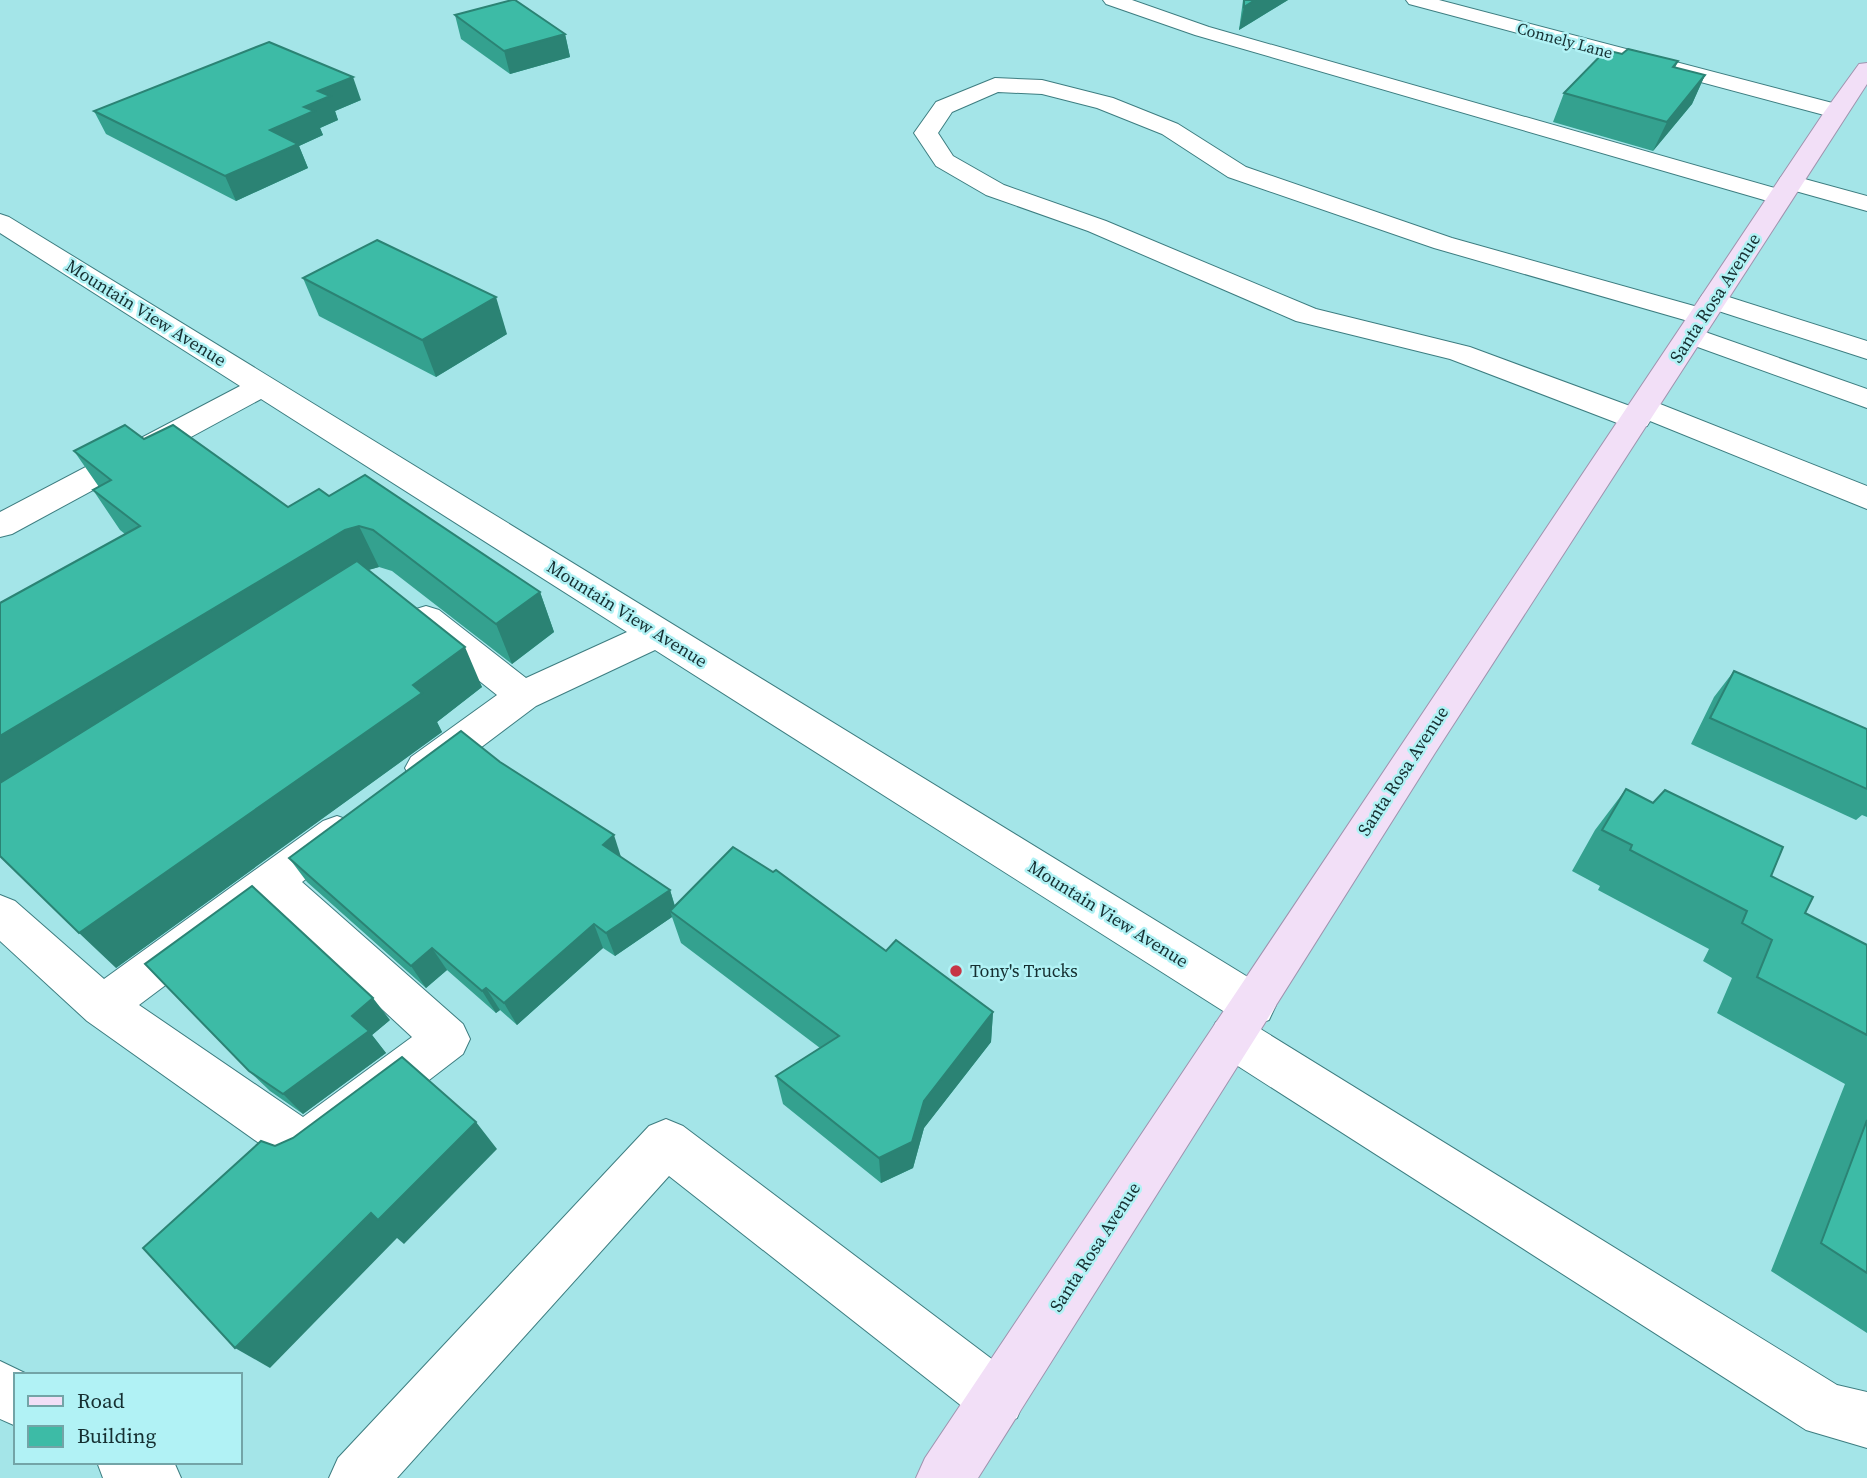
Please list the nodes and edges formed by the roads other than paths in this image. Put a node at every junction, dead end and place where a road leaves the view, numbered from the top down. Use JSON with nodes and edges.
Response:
{"nodes":[{"id":1,"x":1113,"y":0,"type":"edge"},
{"id":2,"x":1416,"y":0,"type":"edge"},
{"id":3,"x":1867,"y":69,"type":"edge"},
{"id":4,"x":1849,"y":107,"type":"edge"},
{"id":5,"x":1785,"y":190,"type":"junction"},
{"id":6,"x":1867,"y":204,"type":"edge"},
{"id":7,"x":0,"y":222,"type":"edge"},
{"id":8,"x":1702,"y":317,"type":"junction"},
{"id":9,"x":1867,"y":349,"type":"edge"},
{"id":10,"x":262,"y":386,"type":"junction"},
{"id":11,"x":1867,"y":399,"type":"edge"},
{"id":12,"x":1640,"y":414,"type":"junction"},
{"id":13,"x":1867,"y":498,"type":"edge"},
{"id":14,"x":0,"y":526,"type":"edge"},
{"id":15,"x":399,"y":598,"type":"edge"},
{"id":16,"x":658,"y":633,"type":"junction"},
{"id":17,"x":523,"y":696,"type":"junction"},
{"id":18,"x":272,"y":881,"type":"junction"},
{"id":19,"x":0,"y":914,"type":"edge"},
{"id":20,"x":103,"y":1006,"type":"junction"},
{"id":21,"x":1243,"y":1021,"type":"junction"},
{"id":22,"x":997,"y":1398,"type":"junction"},
{"id":23,"x":1867,"y":1420,"type":"edge"},
{"id":24,"x":128,"y":1464,"type":"edge"},
{"id":25,"x":152,"y":1478,"type":"edge"},
{"id":26,"x":358,"y":1478,"type":"edge"},
{"id":27,"x":945,"y":1478,"type":"edge"}],
"edges":[{"from":1,"to":5,"type":"street"},
{"from":2,"to":4,"type":"street","name":"Connely Lane"},
{"from":3,"to":4,"type":"main road","name":"Santa Rosa Avenue"},
{"from":4,"to":5,"type":"main road","name":"Santa Rosa Avenue"},
{"from":5,"to":6,"type":"street"},
{"from":5,"to":8,"type":"main road","name":"Santa Rosa Avenue"},
{"from":7,"to":10,"type":"street","name":"Mountain View Avenue"},
{"from":8,"to":9,"type":"street"},
{"from":8,"to":11,"type":"street"},
{"from":8,"to":12,"type":"main road","name":"Santa Rosa Avenue"},
{"from":8,"to":12,"type":"street"},
{"from":10,"to":14,"type":"street"},
{"from":10,"to":16,"type":"street","name":"Mountain View Avenue"},
{"from":12,"to":13,"type":"street"},
{"from":12,"to":21,"type":"main road","name":"Santa Rosa Avenue"},
{"from":15,"to":17,"type":"street"},
{"from":16,"to":17,"type":"street"},
{"from":16,"to":21,"type":"street","name":"Mountain View Avenue"},
{"from":17,"to":18,"type":"street"},
{"from":18,"to":20,"type":"street"},
{"from":18,"to":20,"type":"street"},
{"from":19,"to":20,"type":"street"},
{"from":21,"to":22,"type":"main road","name":"Santa Rosa Avenue"},
{"from":21,"to":23,"type":"street","name":"Mountain View Avenue"},
{"from":22,"to":26,"type":"street"},
{"from":22,"to":27,"type":"main road","name":"Santa Rosa Avenue"},
{"from":24,"to":25,"type":"street"}]}
